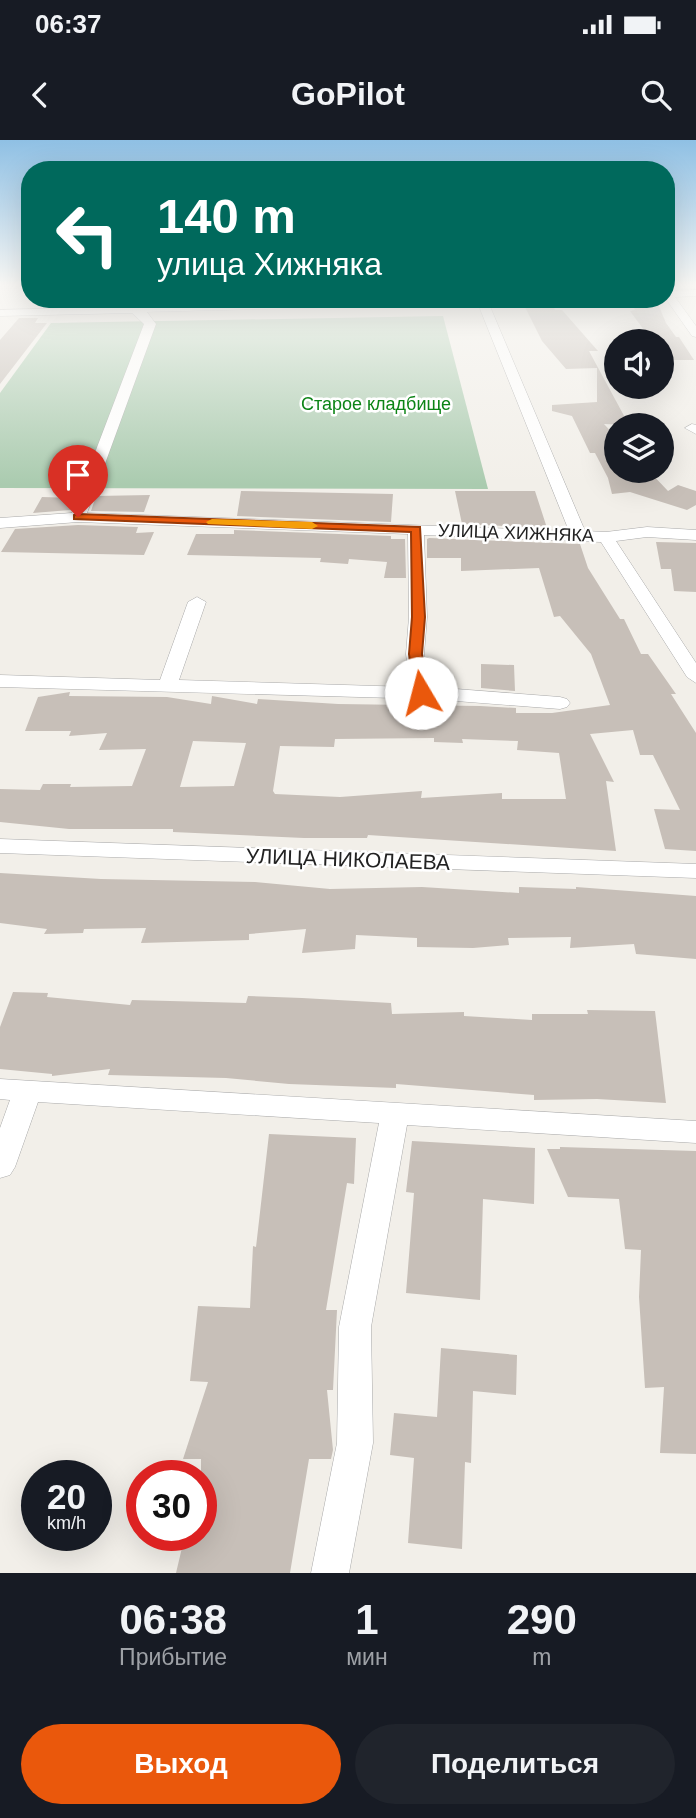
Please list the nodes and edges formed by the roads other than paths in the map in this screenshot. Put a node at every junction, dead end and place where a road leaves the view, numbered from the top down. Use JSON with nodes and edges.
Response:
{"nodes":[{"id":1,"x":140,"y":352,"type":"edge"},
{"id":2,"x":504,"y":352,"type":"edge"},
{"id":3,"x":78,"y":517,"type":"junction"},
{"id":4,"x":3,"y":527,"type":"edge"},
{"id":5,"x":416,"y":529,"type":"junction"},
{"id":6,"x":579,"y":535,"type":"junction"},
{"id":7,"x":696,"y":535,"type":"edge"},
{"id":8,"x":606,"y":537,"type":"junction"},
{"id":9,"x":197,"y":601,"type":"dead end"},
{"id":10,"x":696,"y":677,"type":"edge"},
{"id":11,"x":0,"y":681,"type":"edge"},
{"id":12,"x":167,"y":685,"type":"junction"},
{"id":13,"x":421,"y":693,"type":"junction"},
{"id":14,"x":560,"y":703,"type":"dead end"},
{"id":15,"x":0,"y":846,"type":"edge"},
{"id":16,"x":696,"y":871,"type":"edge"},
{"id":17,"x":14,"y":1090,"type":"edge"},
{"id":18,"x":395,"y":1114,"type":"junction"},
{"id":19,"x":696,"y":1132,"type":"edge"},
{"id":20,"x":0,"y":1167,"type":"edge"},
{"id":21,"x":330,"y":1573,"type":"edge"}],
"edges":[{"from":1,"to":3,"type":"street"},
{"from":2,"to":6,"type":"street"},
{"from":3,"to":4,"type":"street","name":"УЛИЦА ХИЖНЯКА"},
{"from":3,"to":5,"type":"street","name":"УЛИЦА ХИЖНЯКА"},
{"from":5,"to":6,"type":"street","name":"УЛИЦА ХИЖНЯКА"},
{"from":5,"to":13,"type":"street"},
{"from":6,"to":8,"type":"street","name":"УЛИЦА ХИЖНЯКА"},
{"from":7,"to":8,"type":"street","name":"УЛИЦА ХИЖНЯКА"},
{"from":8,"to":10,"type":"street"},
{"from":9,"to":12,"type":"street"},
{"from":11,"to":12,"type":"street"},
{"from":12,"to":13,"type":"street"},
{"from":13,"to":14,"type":"street"},
{"from":15,"to":16,"type":"street","name":"УЛИЦА НИКОЛАЕВА"},
{"from":17,"to":18,"type":"street"},
{"from":17,"to":20,"type":"street"},
{"from":18,"to":19,"type":"street"},
{"from":18,"to":21,"type":"street"}]}
